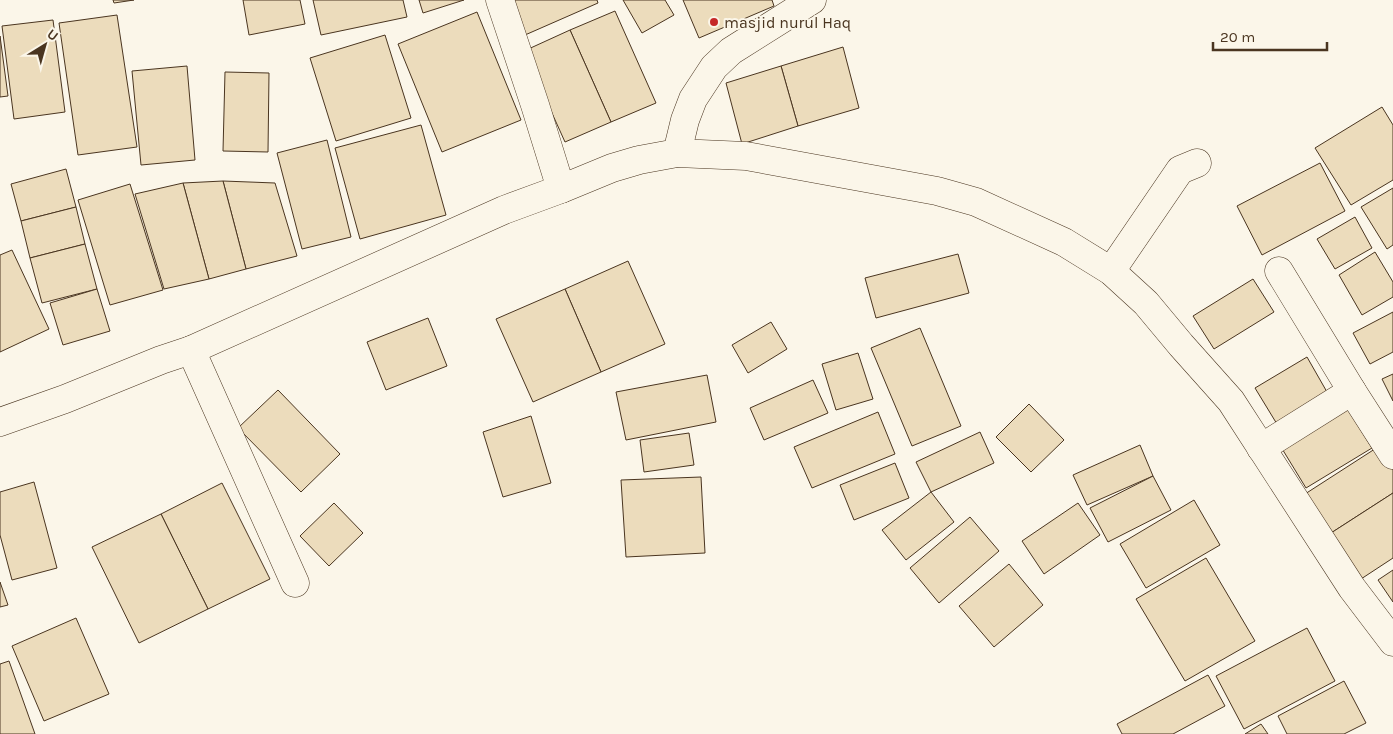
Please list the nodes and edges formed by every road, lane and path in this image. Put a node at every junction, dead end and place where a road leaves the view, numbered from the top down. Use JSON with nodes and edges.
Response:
{"nodes":[{"id":1,"x":500,"y":0,"type":"edge"},
{"id":2,"x":812,"y":0,"type":"edge"},
{"id":3,"x":677,"y":153,"type":"junction"},
{"id":4,"x":1197,"y":163,"type":"dead end"},
{"id":5,"x":561,"y":189,"type":"junction"},
{"id":6,"x":1111,"y":271,"type":"junction"},
{"id":7,"x":1278,"y":271,"type":"dead end"},
{"id":8,"x":191,"y":350,"type":"junction"},
{"id":9,"x":1352,"y":391,"type":"junction"},
{"id":10,"x":0,"y":422,"type":"edge"},
{"id":11,"x":1261,"y":448,"type":"junction"},
{"id":12,"x":1393,"y":455,"type":"edge"},
{"id":13,"x":295,"y":583,"type":"dead end"},
{"id":14,"x":1393,"y":642,"type":"edge"}],
"edges":[{"from":1,"to":5,"type":"street"},
{"from":2,"to":3,"type":"street"},
{"from":3,"to":5,"type":"street"},
{"from":3,"to":6,"type":"street"},
{"from":4,"to":6,"type":"street"},
{"from":5,"to":8,"type":"street"},
{"from":6,"to":11,"type":"street"},
{"from":7,"to":9,"type":"street"},
{"from":8,"to":10,"type":"street"},
{"from":8,"to":13,"type":"street"},
{"from":9,"to":11,"type":"street"},
{"from":9,"to":12,"type":"street"},
{"from":11,"to":14,"type":"street"}]}
